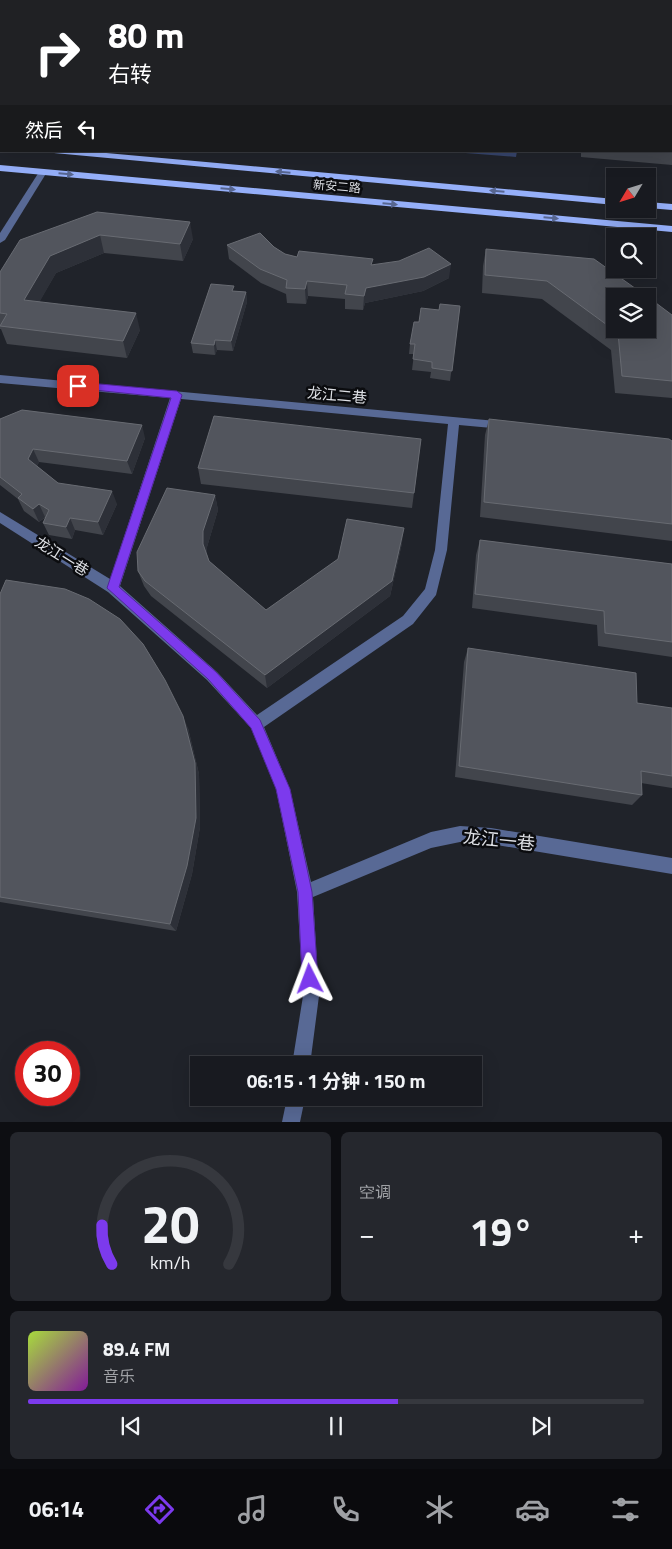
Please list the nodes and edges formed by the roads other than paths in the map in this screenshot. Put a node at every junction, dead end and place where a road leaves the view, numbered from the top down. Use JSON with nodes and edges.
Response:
{"nodes":[{"id":1,"x":65,"y":152,"type":"edge"},
{"id":2,"x":0,"y":168,"type":"edge"},
{"id":3,"x":43,"y":172,"type":"junction"},
{"id":4,"x":606,"y":201,"type":"edge"},
{"id":5,"x":656,"y":206,"type":"edge"},
{"id":6,"x":672,"y":207,"type":"edge"},
{"id":7,"x":672,"y":230,"type":"edge"},
{"id":8,"x":0,"y":240,"type":"edge"},
{"id":9,"x":0,"y":378,"type":"edge"},
{"id":10,"x":177,"y":395,"type":"junction"},
{"id":11,"x":454,"y":421,"type":"junction"},
{"id":12,"x":512,"y":426,"type":"edge"},
{"id":13,"x":2,"y":520,"type":"edge"},
{"id":14,"x":113,"y":588,"type":"junction"},
{"id":15,"x":256,"y":724,"type":"junction"},
{"id":16,"x":672,"y":866,"type":"edge"},
{"id":17,"x":305,"y":892,"type":"junction"},
{"id":18,"x":302,"y":1056,"type":"edge"},
{"id":19,"x":294,"y":1106,"type":"edge"},
{"id":20,"x":291,"y":1122,"type":"edge"}],
"edges":[{"from":4,"to":1,"type":"main road","name":"新安二路","one_way":true},
{"from":2,"to":3,"type":"main road","name":"新安二路"},
{"from":3,"to":7,"type":"main road","name":"新安二路","one_way":true},
{"from":3,"to":8,"type":"street"},
{"from":5,"to":6,"type":"main road"},
{"from":9,"to":10,"type":"street","name":"龙江二巷"},
{"from":10,"to":11,"type":"street","name":"龙江二巷"},
{"from":10,"to":14,"type":"street"},
{"from":11,"to":12,"type":"street","name":"龙江二巷"},
{"from":11,"to":15,"type":"street"},
{"from":13,"to":14,"type":"street","name":"龙江一巷"},
{"from":14,"to":15,"type":"street","name":"龙江一巷"},
{"from":15,"to":17,"type":"street","name":"龙江一巷"},
{"from":16,"to":17,"type":"street","name":"龙江一巷"},
{"from":17,"to":18,"type":"street","name":"龙江一巷"},
{"from":19,"to":20,"type":"street"}]}
